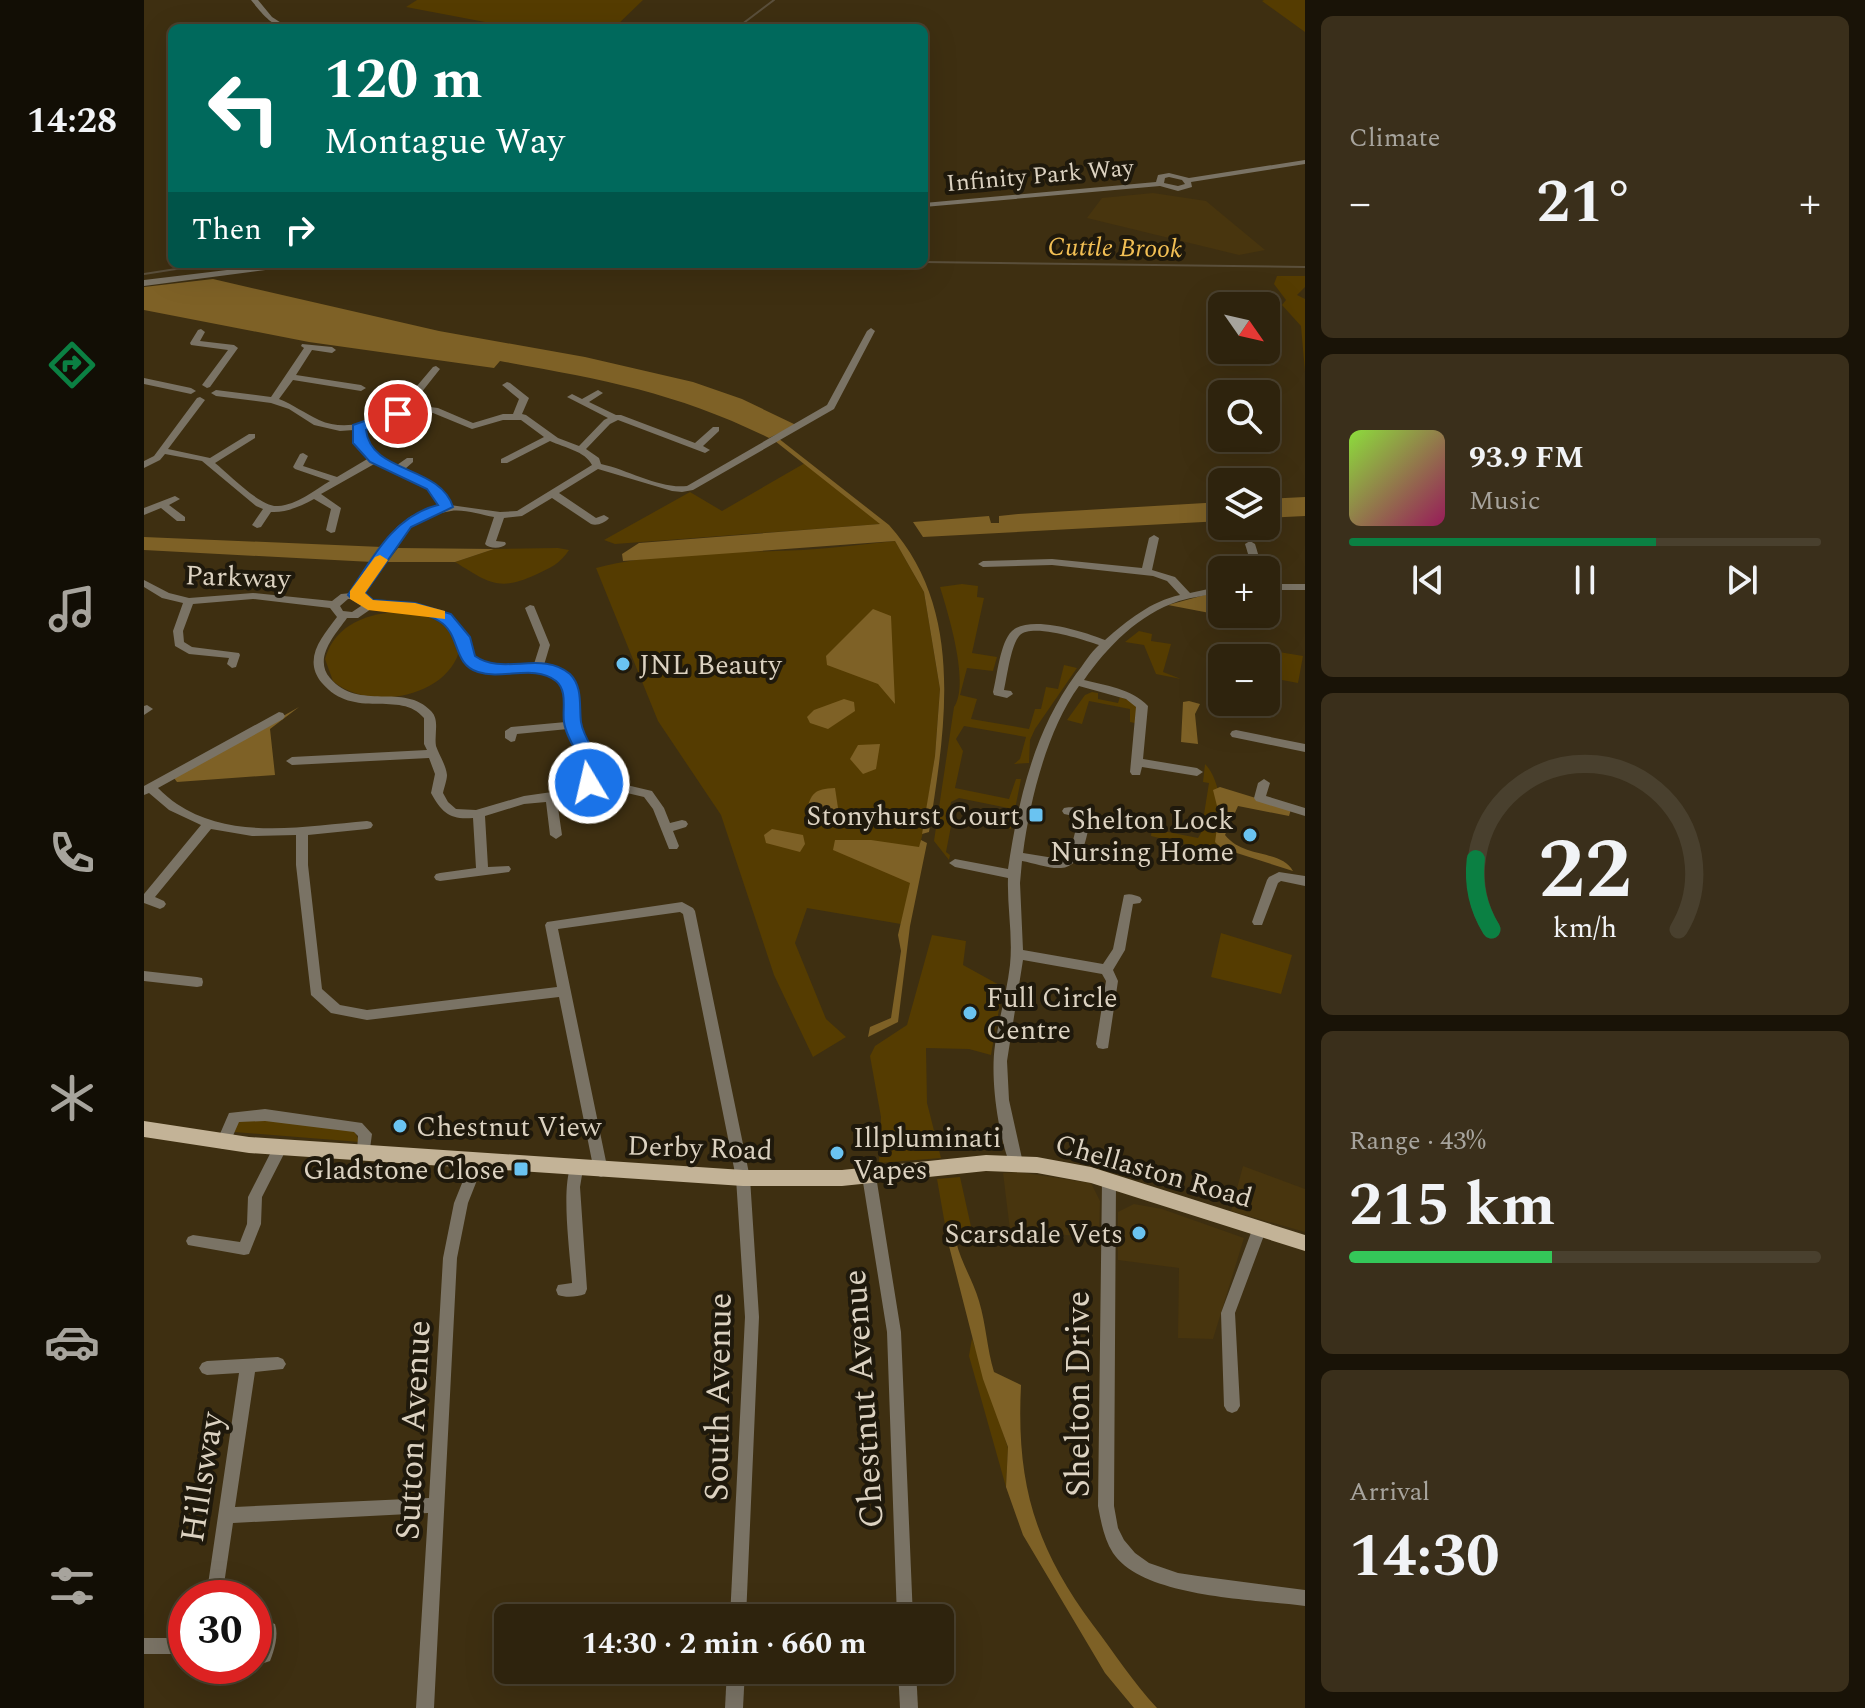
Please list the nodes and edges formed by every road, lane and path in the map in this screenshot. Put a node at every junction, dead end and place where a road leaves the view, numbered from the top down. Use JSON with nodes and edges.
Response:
{"nodes":[{"id":1,"x":254,"y":0,"type":"edge"},
{"id":2,"x":280,"y":24,"type":"edge"},
{"id":3,"x":1305,"y":162,"type":"edge"},
{"id":4,"x":1188,"y":180,"type":"junction"},
{"id":5,"x":1160,"y":184,"type":"junction"},
{"id":6,"x":928,"y":205,"type":"edge"},
{"id":7,"x":264,"y":268,"type":"edge"},
{"id":8,"x":144,"y":283,"type":"edge"},
{"id":9,"x":871,"y":331,"type":"dead end"},
{"id":10,"x":201,"y":332,"type":"dead end"},
{"id":11,"x":332,"y":350,"type":"dead end"},
{"id":12,"x":436,"y":369,"type":"dead end"},
{"id":13,"x":293,"y":377,"type":"junction"},
{"id":14,"x":144,"y":381,"type":"edge"},
{"id":15,"x":412,"y":381,"type":"dead end"},
{"id":16,"x":423,"y":384,"type":"junction"},
{"id":17,"x":207,"y":385,"type":"junction"},
{"id":18,"x":516,"y":387,"type":"dead end"},
{"id":19,"x":361,"y":388,"type":"dead end"},
{"id":20,"x":191,"y":391,"type":"junction"},
{"id":21,"x":216,"y":393,"type":"junction"},
{"id":22,"x":598,"y":393,"type":"dead end"},
{"id":23,"x":572,"y":397,"type":"dead end"},
{"id":24,"x":200,"y":400,"type":"junction"},
{"id":25,"x":273,"y":400,"type":"junction"},
{"id":26,"x":583,"y":402,"type":"junction"},
{"id":27,"x":416,"y":408,"type":"junction"},
{"id":28,"x":653,"y":414,"type":"dead end"},
{"id":29,"x":517,"y":416,"type":"junction"},
{"id":30,"x":613,"y":417,"type":"junction"},
{"id":31,"x":642,"y":423,"type":"junction"},
{"id":32,"x":358,"y":428,"type":"junction"},
{"id":33,"x":716,"y":429,"type":"dead end"},
{"id":34,"x":252,"y":436,"type":"dead end"},
{"id":35,"x":551,"y":437,"type":"junction"},
{"id":36,"x":580,"y":450,"type":"junction"},
{"id":37,"x":162,"y":451,"type":"junction"},
{"id":38,"x":375,"y":459,"type":"junction"},
{"id":39,"x":410,"y":460,"type":"dead end"},
{"id":40,"x":210,"y":462,"type":"junction"},
{"id":41,"x":505,"y":462,"type":"dead end"},
{"id":42,"x":144,"y":465,"type":"edge"},
{"id":43,"x":597,"y":466,"type":"junction"},
{"id":44,"x":397,"y":470,"type":"junction"},
{"id":45,"x":287,"y":472,"type":"dead end"},
{"id":46,"x":337,"y":480,"type":"junction"},
{"id":47,"x":314,"y":494,"type":"junction"},
{"id":48,"x":555,"y":495,"type":"junction"},
{"id":49,"x":175,"y":499,"type":"dead end"},
{"id":50,"x":163,"y":505,"type":"junction"},
{"id":51,"x":446,"y":507,"type":"junction"},
{"id":52,"x":268,"y":508,"type":"junction"},
{"id":53,"x":144,"y":512,"type":"edge"},
{"id":54,"x":500,"y":515,"type":"junction"},
{"id":55,"x":181,"y":519,"type":"dead end"},
{"id":56,"x":348,"y":521,"type":"dead end"},
{"id":57,"x":595,"y":522,"type":"dead end"},
{"id":58,"x":257,"y":525,"type":"dead end"},
{"id":59,"x":1154,"y":538,"type":"dead end"},
{"id":60,"x":490,"y":544,"type":"dead end"},
{"id":61,"x":1250,"y":544,"type":"dead end"},
{"id":62,"x":1254,"y":556,"type":"edge"},
{"id":63,"x":983,"y":564,"type":"dead end"},
{"id":64,"x":1146,"y":572,"type":"junction"},
{"id":65,"x":144,"y":583,"type":"edge"},
{"id":66,"x":1280,"y":587,"type":"edge"},
{"id":67,"x":1305,"y":587,"type":"edge"},
{"id":68,"x":1208,"y":591,"type":"edge"},
{"id":69,"x":356,"y":595,"type":"junction"},
{"id":70,"x":1186,"y":595,"type":"junction"},
{"id":71,"x":189,"y":601,"type":"junction"},
{"id":72,"x":334,"y":605,"type":"junction"},
{"id":73,"x":368,"y":605,"type":"junction"},
{"id":74,"x":549,"y":611,"type":"dead end"},
{"id":75,"x":343,"y":616,"type":"junction"},
{"id":76,"x":1106,"y":644,"type":"junction"},
{"id":77,"x":232,"y":664,"type":"dead end"},
{"id":78,"x":538,"y":667,"type":"junction"},
{"id":79,"x":1077,"y":682,"type":"junction"},
{"id":80,"x":1007,"y":694,"type":"dead end"},
{"id":81,"x":279,"y":716,"type":"dead end"},
{"id":82,"x":572,"y":725,"type":"junction"},
{"id":83,"x":511,"y":731,"type":"dead end"},
{"id":84,"x":1236,"y":734,"type":"dead end"},
{"id":85,"x":1305,"y":748,"type":"edge"},
{"id":86,"x":432,"y":754,"type":"junction"},
{"id":87,"x":292,"y":761,"type":"dead end"},
{"id":88,"x":1197,"y":772,"type":"dead end"},
{"id":89,"x":589,"y":783,"type":"junction"},
{"id":90,"x":1264,"y":783,"type":"dead end"},
{"id":91,"x":147,"y":789,"type":"edge"},
{"id":92,"x":551,"y":798,"type":"junction"},
{"id":93,"x":1068,"y":811,"type":"dead end"},
{"id":94,"x":1305,"y":812,"type":"edge"},
{"id":95,"x":479,"y":814,"type":"junction"},
{"id":96,"x":682,"y":824,"type":"dead end"},
{"id":97,"x":367,"y":825,"type":"dead end"},
{"id":98,"x":207,"y":826,"type":"junction"},
{"id":99,"x":666,"y":828,"type":"junction"},
{"id":100,"x":302,"y":830,"type":"junction"},
{"id":101,"x":556,"y":835,"type":"dead end"},
{"id":102,"x":673,"y":846,"type":"dead end"},
{"id":103,"x":1017,"y":856,"type":"junction"},
{"id":104,"x":955,"y":863,"type":"dead end"},
{"id":105,"x":505,"y":869,"type":"dead end"},
{"id":106,"x":482,"y":871,"type":"junction"},
{"id":107,"x":1014,"y":875,"type":"junction"},
{"id":108,"x":440,"y":877,"type":"dead end"},
{"id":109,"x":1305,"y":881,"type":"edge"},
{"id":110,"x":145,"y":898,"type":"edge"},
{"id":111,"x":1136,"y":900,"type":"dead end"},
{"id":112,"x":160,"y":904,"type":"dead end"},
{"id":113,"x":1258,"y":922,"type":"dead end"},
{"id":114,"x":1017,"y":954,"type":"junction"},
{"id":115,"x":1106,"y":970,"type":"junction"},
{"id":116,"x":144,"y":976,"type":"edge"},
{"id":117,"x":197,"y":982,"type":"dead end"},
{"id":118,"x":564,"y":991,"type":"junction"},
{"id":119,"x":1103,"y":1044,"type":"dead end"},
{"id":120,"x":144,"y":1129,"type":"edge"},
{"id":121,"x":223,"y":1143,"type":"junction"},
{"id":122,"x":280,"y":1148,"type":"junction"},
{"id":123,"x":364,"y":1152,"type":"junction"},
{"id":124,"x":478,"y":1160,"type":"junction"},
{"id":125,"x":1016,"y":1163,"type":"junction"},
{"id":126,"x":939,"y":1168,"type":"joint"},
{"id":127,"x":576,"y":1169,"type":"junction"},
{"id":128,"x":601,"y":1171,"type":"junction"},
{"id":129,"x":869,"y":1176,"type":"junction"},
{"id":130,"x":743,"y":1178,"type":"junction"},
{"id":131,"x":1109,"y":1181,"type":"junction"},
{"id":132,"x":1259,"y":1230,"type":"junction"},
{"id":133,"x":193,"y":1241,"type":"dead end"},
{"id":134,"x":1305,"y":1243,"type":"edge"},
{"id":135,"x":563,"y":1290,"type":"dead end"},
{"id":136,"x":278,"y":1364,"type":"dead end"},
{"id":137,"x":248,"y":1366,"type":"junction"},
{"id":138,"x":207,"y":1368,"type":"dead end"},
{"id":139,"x":1232,"y":1406,"type":"dead end"},
{"id":140,"x":437,"y":1505,"type":"junction"},
{"id":141,"x":226,"y":1515,"type":"junction"},
{"id":142,"x":217,"y":1580,"type":"edge"},
{"id":143,"x":1305,"y":1598,"type":"edge"},
{"id":144,"x":739,"y":1604,"type":"edge"},
{"id":145,"x":904,"y":1604,"type":"edge"},
{"id":146,"x":144,"y":1646,"type":"edge"},
{"id":147,"x":168,"y":1646,"type":"edge"},
{"id":148,"x":735,"y":1684,"type":"edge"},
{"id":149,"x":908,"y":1684,"type":"edge"},
{"id":150,"x":425,"y":1708,"type":"edge"},
{"id":151,"x":734,"y":1708,"type":"edge"},
{"id":152,"x":909,"y":1708,"type":"edge"}],
"edges":[{"from":1,"to":2,"type":"street"},
{"from":3,"to":4,"type":"street"},
{"from":4,"to":5,"type":"street"},
{"from":4,"to":5,"type":"street"},
{"from":5,"to":6,"type":"street","name":"Infinity Park Way"},
{"from":7,"to":8,"type":"street"},
{"from":9,"to":43,"type":"street"},
{"from":10,"to":17,"type":"street"},
{"from":11,"to":13,"type":"street"},
{"from":12,"to":16,"type":"street"},
{"from":13,"to":19,"type":"street"},
{"from":13,"to":25,"type":"street"},
{"from":14,"to":20,"type":"street"},
{"from":15,"to":16,"type":"street"},
{"from":16,"to":27,"type":"street"},
{"from":17,"to":20,"type":"street"},
{"from":17,"to":21,"type":"street"},
{"from":18,"to":29,"type":"street"},
{"from":20,"to":24,"type":"street"},
{"from":21,"to":24,"type":"street"},
{"from":21,"to":25,"type":"street"},
{"from":22,"to":26,"type":"street"},
{"from":23,"to":26,"type":"street"},
{"from":24,"to":37,"type":"street"},
{"from":25,"to":32,"type":"street"},
{"from":26,"to":30,"type":"street"},
{"from":27,"to":29,"type":"street"},
{"from":27,"to":32,"type":"street"},
{"from":28,"to":31,"type":"street"},
{"from":29,"to":35,"type":"street"},
{"from":30,"to":31,"type":"street"},
{"from":30,"to":36,"type":"street"},
{"from":31,"to":33,"type":"street"},
{"from":32,"to":38,"type":"street"},
{"from":34,"to":40,"type":"street"},
{"from":35,"to":36,"type":"street"},
{"from":35,"to":41,"type":"street"},
{"from":36,"to":43,"type":"street"},
{"from":37,"to":40,"type":"street"},
{"from":37,"to":42,"type":"street"},
{"from":38,"to":44,"type":"street"},
{"from":38,"to":46,"type":"street"},
{"from":39,"to":44,"type":"street"},
{"from":40,"to":52,"type":"street"},
{"from":43,"to":48,"type":"street"},
{"from":44,"to":51,"type":"street"},
{"from":45,"to":46,"type":"street"},
{"from":46,"to":47,"type":"street"},
{"from":47,"to":52,"type":"street"},
{"from":47,"to":56,"type":"street"},
{"from":48,"to":54,"type":"street"},
{"from":48,"to":57,"type":"street"},
{"from":49,"to":50,"type":"street"},
{"from":50,"to":53,"type":"street"},
{"from":50,"to":55,"type":"street"},
{"from":51,"to":54,"type":"street"},
{"from":51,"to":69,"type":"street"},
{"from":52,"to":58,"type":"street"},
{"from":54,"to":60,"type":"street"},
{"from":59,"to":64,"type":"street"},
{"from":61,"to":62,"type":"street"},
{"from":63,"to":64,"type":"street"},
{"from":64,"to":70,"type":"street"},
{"from":65,"to":71,"type":"street","name":"Parkway"},
{"from":66,"to":67,"type":"street"},
{"from":68,"to":70,"type":"street"},
{"from":69,"to":72,"type":"street"},
{"from":69,"to":73,"type":"street"},
{"from":70,"to":76,"type":"street"},
{"from":71,"to":72,"type":"street","name":"Parkway"},
{"from":71,"to":77,"type":"street"},
{"from":72,"to":75,"type":"street"},
{"from":73,"to":75,"type":"street"},
{"from":73,"to":78,"type":"street"},
{"from":74,"to":78,"type":"street"},
{"from":75,"to":86,"type":"street"},
{"from":76,"to":79,"type":"street"},
{"from":76,"to":80,"type":"street"},
{"from":78,"to":82,"type":"street"},
{"from":79,"to":88,"type":"street"},
{"from":79,"to":103,"type":"street"},
{"from":81,"to":91,"type":"street"},
{"from":82,"to":83,"type":"street"},
{"from":82,"to":89,"type":"street"},
{"from":84,"to":85,"type":"street"},
{"from":86,"to":87,"type":"street"},
{"from":86,"to":95,"type":"street"},
{"from":89,"to":92,"type":"street"},
{"from":89,"to":99,"type":"street"},
{"from":90,"to":94,"type":"street"},
{"from":91,"to":98,"type":"street"},
{"from":92,"to":95,"type":"street"},
{"from":92,"to":101,"type":"street"},
{"from":93,"to":103,"type":"street"},
{"from":95,"to":106,"type":"street"},
{"from":96,"to":99,"type":"street"},
{"from":97,"to":100,"type":"street"},
{"from":98,"to":100,"type":"street"},
{"from":98,"to":110,"type":"street"},
{"from":99,"to":102,"type":"street"},
{"from":100,"to":118,"type":"street"},
{"from":103,"to":107,"type":"street"},
{"from":104,"to":107,"type":"street"},
{"from":105,"to":106,"type":"street"},
{"from":106,"to":108,"type":"street"},
{"from":107,"to":114,"type":"street"},
{"from":109,"to":113,"type":"street"},
{"from":110,"to":112,"type":"street"},
{"from":111,"to":115,"type":"street"},
{"from":114,"to":115,"type":"street"},
{"from":114,"to":125,"type":"street"},
{"from":115,"to":119,"type":"street"},
{"from":116,"to":117,"type":"street"},
{"from":118,"to":128,"type":"street"},
{"from":118,"to":130,"type":"street","name":"South Avenue"},
{"from":120,"to":121,"type":"main road","name":"Derby Road"},
{"from":121,"to":122,"type":"main road","name":"Derby Road"},
{"from":121,"to":123,"type":"street"},
{"from":122,"to":123,"type":"main road","name":"Derby Road"},
{"from":122,"to":133,"type":"street"},
{"from":123,"to":124,"type":"main road","name":"Derby Road"},
{"from":124,"to":127,"type":"main road","name":"Derby Road"},
{"from":124,"to":140,"type":"street","name":"Sutton Avenue"},
{"from":125,"to":126,"type":"main road","name":"Chellaston Road"},
{"from":125,"to":131,"type":"main road","name":"Chellaston Road"},
{"from":126,"to":129,"type":"main road","name":"Derby Road"},
{"from":127,"to":128,"type":"main road","name":"Derby Road"},
{"from":127,"to":135,"type":"street"},
{"from":128,"to":130,"type":"main road","name":"Derby Road"},
{"from":129,"to":130,"type":"main road","name":"Derby Road"},
{"from":129,"to":145,"type":"street","name":"Chestnut Avenue"},
{"from":130,"to":144,"type":"street","name":"South Avenue"},
{"from":131,"to":132,"type":"main road","name":"Chellaston Road"},
{"from":131,"to":143,"type":"street","name":"Shelton Drive"},
{"from":132,"to":134,"type":"main road","name":"Chellaston Road"},
{"from":132,"to":139,"type":"street"},
{"from":136,"to":137,"type":"street"},
{"from":137,"to":138,"type":"street"},
{"from":137,"to":141,"type":"street","name":"Hillsway"},
{"from":140,"to":141,"type":"street"},
{"from":140,"to":150,"type":"street","name":"Sutton Avenue"},
{"from":141,"to":142,"type":"street","name":"Hillsway"},
{"from":146,"to":147,"type":"street"},
{"from":148,"to":151,"type":"street"},
{"from":149,"to":152,"type":"street"}]}
